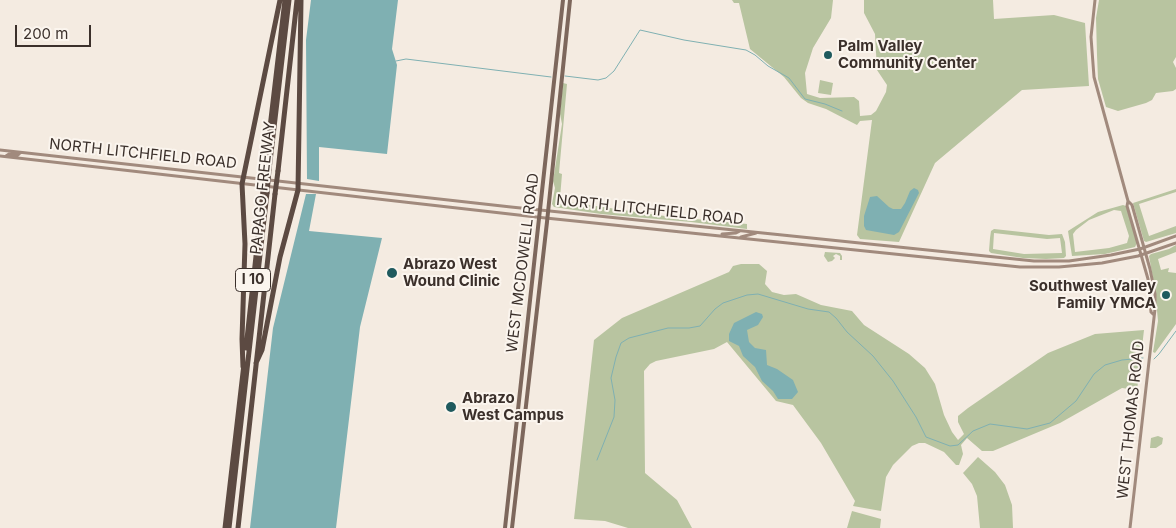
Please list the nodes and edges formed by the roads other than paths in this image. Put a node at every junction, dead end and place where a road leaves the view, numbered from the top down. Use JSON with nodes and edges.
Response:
{"nodes":[{"id":1,"x":280,"y":0,"type":"edge"},
{"id":2,"x":284,"y":0,"type":"edge"},
{"id":3,"x":288,"y":0,"type":"edge"},
{"id":4,"x":297,"y":0,"type":"edge"},
{"id":5,"x":301,"y":0,"type":"edge"},
{"id":6,"x":564,"y":0,"type":"edge"},
{"id":7,"x":570,"y":0,"type":"edge"},
{"id":8,"x":1095,"y":0,"type":"edge"},
{"id":9,"x":562,"y":10,"type":"junction"},
{"id":10,"x":568,"y":10,"type":"junction"},
{"id":11,"x":283,"y":27,"type":"junction"},
{"id":12,"x":297,"y":29,"type":"junction"},
{"id":13,"x":556,"y":65,"type":"junction"},
{"id":14,"x":562,"y":66,"type":"junction"},
{"id":15,"x":1,"y":153,"type":"edge"},
{"id":16,"x":21,"y":153,"type":"junction"},
{"id":17,"x":5,"y":157,"type":"junction"},
{"id":18,"x":242,"y":176,"type":"junction"},
{"id":19,"x":299,"y":182,"type":"junction"},
{"id":20,"x":242,"y":184,"type":"junction"},
{"id":21,"x":298,"y":190,"type":"junction"},
{"id":22,"x":265,"y":192,"type":"junction"},
{"id":23,"x":541,"y":210,"type":"junction"},
{"id":24,"x":548,"y":210,"type":"junction"},
{"id":25,"x":540,"y":217,"type":"junction"},
{"id":26,"x":547,"y":218,"type":"junction"},
{"id":27,"x":671,"y":223,"type":"junction"},
{"id":28,"x":670,"y":230,"type":"junction"},
{"id":29,"x":740,"y":231,"type":"junction"},
{"id":30,"x":756,"y":232,"type":"junction"},
{"id":31,"x":719,"y":235,"type":"junction"},
{"id":32,"x":1176,"y":236,"type":"edge"},
{"id":33,"x":740,"y":237,"type":"junction"},
{"id":34,"x":1176,"y":243,"type":"edge"},
{"id":35,"x":1142,"y":248,"type":"junction"},
{"id":36,"x":1144,"y":254,"type":"junction"},
{"id":37,"x":530,"y":300,"type":"junction"},
{"id":38,"x":538,"y":301,"type":"junction"},
{"id":39,"x":256,"y":364,"type":"junction"},
{"id":40,"x":243,"y":367,"type":"junction"},
{"id":41,"x":227,"y":528,"type":"edge"},
{"id":42,"x":238,"y":528,"type":"edge"},
{"id":43,"x":505,"y":528,"type":"edge"},
{"id":44,"x":512,"y":528,"type":"edge"},
{"id":45,"x":1130,"y":528,"type":"edge"}],
"edges":[{"from":1,"to":18,"type":"highway"},
{"from":2,"to":11,"type":"highway","name":"PAPAGO FREEWAY","number":"I 10"},
{"from":3,"to":11,"type":"highway"},
{"from":4,"to":12,"type":"highway","name":"PAPAGO FREEWAY","number":"I 10"},
{"from":5,"to":12,"type":"highway"},
{"from":6,"to":9,"type":"main road","name":"WEST MCDOWELL ROAD"},
{"from":7,"to":10,"type":"main road","name":"WEST MCDOWELL ROAD"},
{"from":8,"to":35,"type":"main road","name":"WEST THOMAS ROAD"},
{"from":9,"to":10,"type":"main road"},
{"from":9,"to":13,"type":"main road","name":"WEST MCDOWELL ROAD"},
{"from":10,"to":14,"type":"main road","name":"WEST MCDOWELL ROAD"},
{"from":11,"to":22,"type":"highway","name":"PAPAGO FREEWAY","number":"I 10","bridge":true},
{"from":12,"to":19,"type":"highway"},
{"from":12,"to":39,"type":"highway","name":"PAPAGO FREEWAY","number":"I 10","bridge":true},
{"from":13,"to":14,"type":"main road"},
{"from":13,"to":23,"type":"main road","name":"WEST MCDOWELL ROAD"},
{"from":14,"to":24,"type":"main road","name":"WEST MCDOWELL ROAD"},
{"from":15,"to":16,"type":"main road","name":"NORTH LITCHFIELD ROAD"},
{"from":15,"to":17,"type":"main road","name":"NORTH LITCHFIELD ROAD"},
{"from":16,"to":17,"type":"main road"},
{"from":16,"to":18,"type":"main road","name":"NORTH LITCHFIELD ROAD"},
{"from":17,"to":20,"type":"main road","name":"NORTH LITCHFIELD ROAD"},
{"from":18,"to":19,"type":"main road","name":"NORTH LITCHFIELD ROAD"},
{"from":18,"to":20,"type":"highway"},
{"from":19,"to":21,"type":"highway"},
{"from":19,"to":23,"type":"main road","name":"NORTH LITCHFIELD ROAD"},
{"from":20,"to":21,"type":"main road","name":"NORTH LITCHFIELD ROAD"},
{"from":20,"to":40,"type":"highway"},
{"from":21,"to":25,"type":"main road","name":"NORTH LITCHFIELD ROAD"},
{"from":21,"to":39,"type":"highway"},
{"from":22,"to":40,"type":"highway","name":"PAPAGO FREEWAY","number":"I 10"},
{"from":22,"to":41,"type":"highway"},
{"from":23,"to":24,"type":"main road","name":"NORTH LITCHFIELD ROAD"},
{"from":23,"to":25,"type":"main road","name":"WEST MCDOWELL ROAD"},
{"from":24,"to":26,"type":"main road","name":"WEST MCDOWELL ROAD"},
{"from":24,"to":27,"type":"main road","name":"NORTH LITCHFIELD ROAD"},
{"from":25,"to":26,"type":"main road","name":"NORTH LITCHFIELD ROAD"},
{"from":25,"to":37,"type":"main road","name":"WEST MCDOWELL ROAD"},
{"from":26,"to":28,"type":"main road","name":"NORTH LITCHFIELD ROAD"},
{"from":26,"to":38,"type":"main road","name":"WEST MCDOWELL ROAD"},
{"from":27,"to":28,"type":"main road"},
{"from":27,"to":29,"type":"main road","name":"NORTH LITCHFIELD ROAD"},
{"from":28,"to":31,"type":"main road","name":"NORTH LITCHFIELD ROAD"},
{"from":29,"to":30,"type":"main road","name":"NORTH LITCHFIELD ROAD"},
{"from":29,"to":31,"type":"main road"},
{"from":30,"to":33,"type":"main road"},
{"from":30,"to":35,"type":"main road","name":"NORTH LITCHFIELD ROAD"},
{"from":31,"to":33,"type":"main road","name":"NORTH LITCHFIELD ROAD"},
{"from":32,"to":35,"type":"main road","name":"NORTH LITCHFIELD ROAD"},
{"from":33,"to":36,"type":"main road","name":"NORTH LITCHFIELD ROAD"},
{"from":34,"to":36,"type":"main road","name":"NORTH LITCHFIELD ROAD"},
{"from":35,"to":36,"type":"main road","name":"WEST THOMAS ROAD"},
{"from":36,"to":45,"type":"main road","name":"WEST THOMAS ROAD"},
{"from":37,"to":38,"type":"main road"},
{"from":37,"to":43,"type":"main road","name":"WEST MCDOWELL ROAD"},
{"from":38,"to":44,"type":"main road","name":"WEST MCDOWELL ROAD"},
{"from":39,"to":42,"type":"highway","name":"PAPAGO FREEWAY","number":"I 10"},
{"from":40,"to":41,"type":"highway","name":"PAPAGO FREEWAY","number":"I 10"}]}
